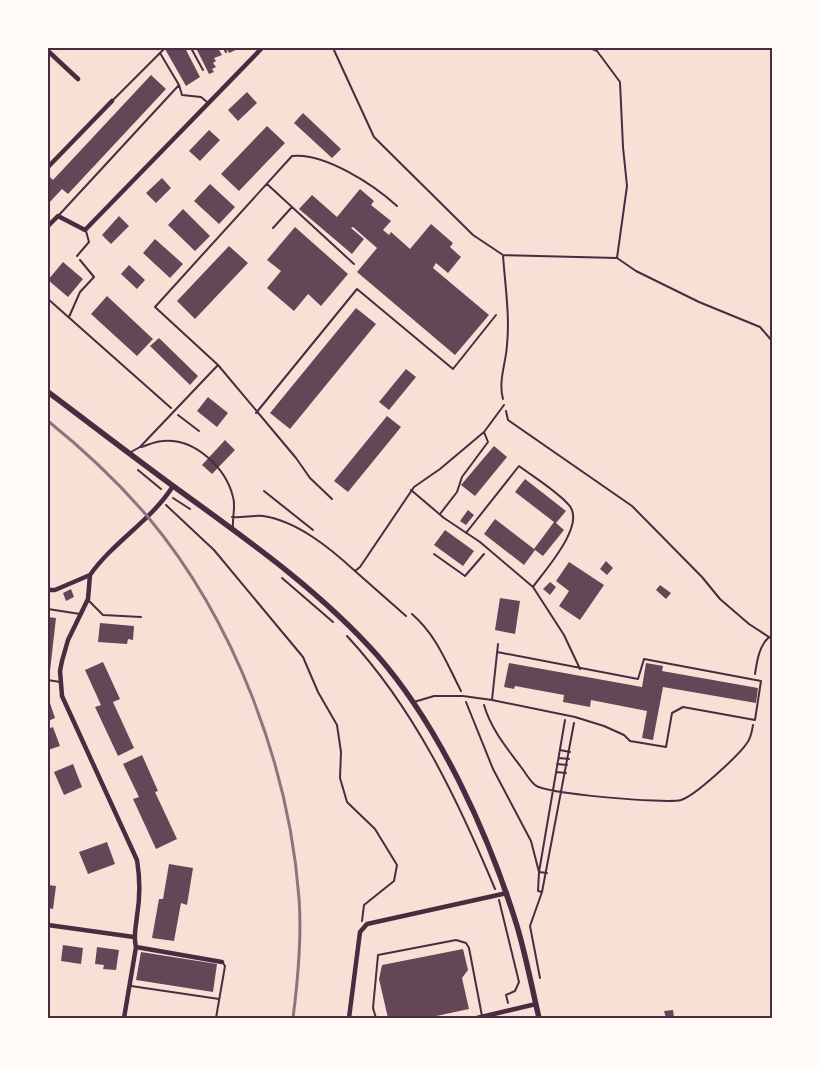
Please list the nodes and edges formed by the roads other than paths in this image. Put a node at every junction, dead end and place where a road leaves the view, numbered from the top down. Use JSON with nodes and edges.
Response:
{"nodes":[{"id":1,"x":165,"y":48,"type":"edge"},
{"id":2,"x":191,"y":48,"type":"edge"},
{"id":3,"x":224,"y":48,"type":"edge"},
{"id":4,"x":262,"y":48,"type":"edge"},
{"id":5,"x":48,"y":51,"type":"edge"},
{"id":6,"x":160,"y":52,"type":"junction"},
{"id":7,"x":226,"y":52,"type":"dead end"},
{"id":8,"x":203,"y":70,"type":"dead end"},
{"id":9,"x":78,"y":79,"type":"dead end"},
{"id":10,"x":179,"y":85,"type":"junction"},
{"id":11,"x":112,"y":101,"type":"joint"},
{"id":12,"x":207,"y":102,"type":"junction"},
{"id":13,"x":48,"y":167,"type":"edge"},
{"id":14,"x":267,"y":184,"type":"junction"},
{"id":15,"x":396,"y":206,"type":"dead end"},
{"id":16,"x":292,"y":207,"type":"junction"},
{"id":17,"x":58,"y":216,"type":"junction"},
{"id":18,"x":48,"y":226,"type":"edge"},
{"id":19,"x":273,"y":228,"type":"dead end"},
{"id":20,"x":86,"y":230,"type":"junction"},
{"id":21,"x":77,"y":256,"type":"road end"},
{"id":22,"x":354,"y":264,"type":"dead end"},
{"id":23,"x":496,"y":315,"type":"dead end"},
{"id":24,"x":218,"y":365,"type":"junction"},
{"id":25,"x":48,"y":392,"type":"edge"},
{"id":26,"x":504,"y":405,"type":"road end"},
{"id":27,"x":256,"y":413,"type":"junction"},
{"id":28,"x":484,"y":432,"type":"junction"},
{"id":29,"x":140,"y":447,"type":"junction"},
{"id":30,"x":129,"y":453,"type":"junction"},
{"id":31,"x":173,"y":486,"type":"junction"},
{"id":32,"x":411,"y":490,"type":"junction"},
{"id":33,"x":332,"y":499,"type":"dead end"},
{"id":34,"x":440,"y":514,"type":"junction"},
{"id":35,"x":232,"y":517,"type":"junction"},
{"id":36,"x":234,"y":530,"type":"junction"},
{"id":37,"x":466,"y":533,"type":"junction"},
{"id":38,"x":355,"y":571,"type":"junction"},
{"id":39,"x":90,"y":575,"type":"junction"},
{"id":40,"x":532,"y":587,"type":"junction"},
{"id":41,"x":48,"y":590,"type":"edge"},
{"id":42,"x":88,"y":599,"type":"junction"},
{"id":43,"x":48,"y":609,"type":"edge"},
{"id":44,"x":80,"y":614,"type":"junction"},
{"id":45,"x":406,"y":616,"type":"dead end"},
{"id":46,"x":141,"y":618,"type":"dead end"},
{"id":47,"x":498,"y":644,"type":"dead end"},
{"id":48,"x":497,"y":652,"type":"junction"},
{"id":49,"x":580,"y":669,"type":"junction"},
{"id":50,"x":48,"y":680,"type":"edge"},
{"id":51,"x":60,"y":682,"type":"junction"},
{"id":52,"x":492,"y":700,"type":"junction"},
{"id":53,"x":412,"y":703,"type":"junction"},
{"id":54,"x":506,"y":893,"type":"junction"},
{"id":55,"x":48,"y":925,"type":"edge"},
{"id":56,"x":134,"y":937,"type":"junction"},
{"id":57,"x":136,"y":948,"type":"junction"},
{"id":58,"x":222,"y":962,"type":"joint"},
{"id":59,"x":129,"y":986,"type":"junction"},
{"id":60,"x":220,"y":999,"type":"junction"},
{"id":61,"x":536,"y":1004,"type":"junction"},
{"id":62,"x":126,"y":1018,"type":"edge"},
{"id":63,"x":216,"y":1018,"type":"edge"},
{"id":64,"x":349,"y":1018,"type":"edge"},
{"id":65,"x":376,"y":1018,"type":"edge"},
{"id":66,"x":480,"y":1018,"type":"edge"},
{"id":67,"x":539,"y":1018,"type":"edge"}],
"edges":[{"from":1,"to":6,"type":"lane"},
{"from":2,"to":8,"type":"lane"},
{"from":3,"to":7,"type":"lane"},
{"from":4,"to":12,"type":"street"},
{"from":5,"to":9,"type":"street"},
{"from":6,"to":10,"type":"lane"},
{"from":6,"to":11,"type":"lane"},
{"from":10,"to":12,"type":"lane"},
{"from":10,"to":17,"type":"lane"},
{"from":11,"to":13,"type":"street"},
{"from":12,"to":20,"type":"street"},
{"from":14,"to":15,"type":"lane"},
{"from":14,"to":16,"type":"lane"},
{"from":14,"to":24,"type":"lane"},
{"from":16,"to":19,"type":"lane"},
{"from":16,"to":22,"type":"lane"},
{"from":17,"to":18,"type":"street"},
{"from":17,"to":20,"type":"street"},
{"from":20,"to":21,"type":"lane"},
{"from":23,"to":27,"type":"lane"},
{"from":24,"to":27,"type":"lane"},
{"from":24,"to":29,"type":"lane"},
{"from":25,"to":30,"type":"street"},
{"from":26,"to":28,"type":"lane"},
{"from":27,"to":33,"type":"lane"},
{"from":28,"to":32,"type":"lane"},
{"from":28,"to":34,"type":"lane"},
{"from":29,"to":30,"type":"lane"},
{"from":29,"to":35,"type":"lane"},
{"from":30,"to":31,"type":"street"},
{"from":31,"to":36,"type":"street"},
{"from":31,"to":39,"type":"street"},
{"from":32,"to":34,"type":"lane"},
{"from":32,"to":38,"type":"lane"},
{"from":34,"to":37,"type":"lane"},
{"from":35,"to":36,"type":"lane"},
{"from":35,"to":38,"type":"lane"},
{"from":36,"to":53,"type":"street"},
{"from":37,"to":40,"type":"lane"},
{"from":37,"to":40,"type":"lane"},
{"from":38,"to":45,"type":"lane"},
{"from":39,"to":41,"type":"street"},
{"from":39,"to":42,"type":"street"},
{"from":40,"to":49,"type":"lane"},
{"from":42,"to":44,"type":"street"},
{"from":42,"to":46,"type":"lane"},
{"from":43,"to":44,"type":"lane"},
{"from":44,"to":51,"type":"street"},
{"from":47,"to":48,"type":"lane"},
{"from":48,"to":49,"type":"lane"},
{"from":48,"to":52,"type":"lane"},
{"from":49,"to":52,"type":"lane"},
{"from":50,"to":51,"type":"lane"},
{"from":51,"to":56,"type":"street"},
{"from":52,"to":53,"type":"lane"},
{"from":53,"to":54,"type":"street"},
{"from":54,"to":61,"type":"street"},
{"from":54,"to":64,"type":"street"},
{"from":55,"to":56,"type":"street"},
{"from":56,"to":57,"type":"street"},
{"from":57,"to":58,"type":"street"},
{"from":57,"to":59,"type":"street"},
{"from":58,"to":60,"type":"lane"},
{"from":59,"to":60,"type":"lane"},
{"from":59,"to":62,"type":"street"},
{"from":60,"to":63,"type":"lane"},
{"from":61,"to":66,"type":"street"},
{"from":61,"to":67,"type":"street"},
{"from":65,"to":66,"type":"lane"}]}
